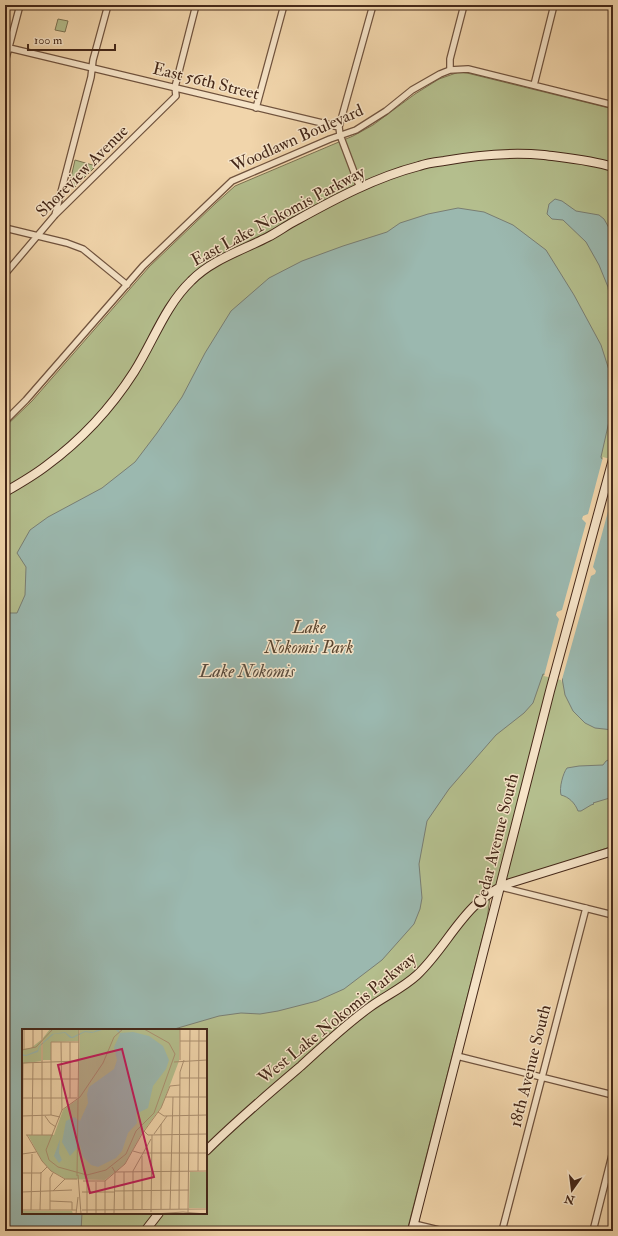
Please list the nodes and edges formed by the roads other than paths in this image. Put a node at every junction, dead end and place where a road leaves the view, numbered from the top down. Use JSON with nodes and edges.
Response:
{"nodes":[{"id":1,"x":20,"y":5,"type":"edge"},
{"id":2,"x":108,"y":5,"type":"edge"},
{"id":3,"x":196,"y":5,"type":"edge"},
{"id":4,"x":284,"y":5,"type":"edge"},
{"id":5,"x":373,"y":5,"type":"edge"},
{"id":6,"x":464,"y":5,"type":"edge"},
{"id":7,"x":554,"y":5,"type":"edge"},
{"id":8,"x":7,"y":48,"type":"edge"},
{"id":9,"x":5,"y":62,"type":"edge"},
{"id":10,"x":92,"y":68,"type":"junction"},
{"id":11,"x":450,"y":70,"type":"junction"},
{"id":12,"x":534,"y":85,"type":"junction"},
{"id":13,"x":175,"y":87,"type":"junction"},
{"id":14,"x":613,"y":105,"type":"edge"},
{"id":15,"x":256,"y":108,"type":"junction"},
{"id":16,"x":339,"y":128,"type":"junction"},
{"id":17,"x":340,"y":135,"type":"junction"},
{"id":18,"x":613,"y":167,"type":"edge"},
{"id":19,"x":360,"y":188,"type":"junction"},
{"id":20,"x":55,"y":215,"type":"junction"},
{"id":21,"x":5,"y":228,"type":"edge"},
{"id":22,"x":38,"y":236,"type":"junction"},
{"id":23,"x":5,"y":274,"type":"edge"},
{"id":24,"x":127,"y":285,"type":"junction"},
{"id":25,"x":5,"y":421,"type":"edge"},
{"id":26,"x":613,"y":459,"type":"edge"},
{"id":27,"x":5,"y":492,"type":"edge"},
{"id":28,"x":613,"y":851,"type":"edge"},
{"id":29,"x":500,"y":887,"type":"junction"},
{"id":30,"x":586,"y":908,"type":"junction"},
{"id":31,"x":613,"y":915,"type":"edge"},
{"id":32,"x":457,"y":1056,"type":"junction"},
{"id":33,"x":542,"y":1077,"type":"junction"},
{"id":34,"x":613,"y":1095,"type":"edge"},
{"id":35,"x":207,"y":1150,"type":"edge"},
{"id":36,"x":613,"y":1152,"type":"edge"},
{"id":37,"x":158,"y":1214,"type":"edge"},
{"id":38,"x":413,"y":1227,"type":"edge"},
{"id":39,"x":145,"y":1231,"type":"edge"},
{"id":40,"x":443,"y":1231,"type":"edge"},
{"id":41,"x":502,"y":1231,"type":"edge"},
{"id":42,"x":593,"y":1231,"type":"edge"}],
"edges":[{"from":1,"to":8,"type":"street"},
{"from":2,"to":10,"type":"street"},
{"from":3,"to":13,"type":"street","name":"Shoreview Avenue"},
{"from":4,"to":15,"type":"street"},
{"from":5,"to":16,"type":"street"},
{"from":6,"to":11,"type":"street"},
{"from":7,"to":12,"type":"street"},
{"from":8,"to":9,"type":"street"},
{"from":8,"to":10,"type":"street","name":"East 56th Street"},
{"from":10,"to":13,"type":"street","name":"East 56th Street"},
{"from":10,"to":20,"type":"street"},
{"from":11,"to":12,"type":"street","name":"Woodlawn Boulevard"},
{"from":11,"to":17,"type":"street","name":"Woodlawn Boulevard"},
{"from":12,"to":14,"type":"street","name":"Woodlawn Boulevard"},
{"from":13,"to":15,"type":"street","name":"East 56th Street"},
{"from":13,"to":20,"type":"street","name":"Shoreview Avenue"},
{"from":15,"to":16,"type":"street","name":"East 56th Street"},
{"from":16,"to":17,"type":"street"},
{"from":17,"to":19,"type":"street"},
{"from":17,"to":24,"type":"street","name":"Woodlawn Boulevard"},
{"from":18,"to":19,"type":"street","name":"East Lake Nokomis Parkway"},
{"from":19,"to":27,"type":"street","name":"East Lake Nokomis Parkway"},
{"from":20,"to":22,"type":"street","name":"Shoreview Avenue"},
{"from":21,"to":22,"type":"street"},
{"from":22,"to":23,"type":"street","name":"Shoreview Avenue"},
{"from":22,"to":24,"type":"street"},
{"from":24,"to":25,"type":"street","name":"Woodlawn Boulevard"},
{"from":26,"to":29,"type":"street","name":"Cedar Avenue South"},
{"from":28,"to":29,"type":"street","name":"West Lake Nokomis Parkway"},
{"from":29,"to":30,"type":"street"},
{"from":29,"to":32,"type":"street","name":"Cedar Avenue South"},
{"from":29,"to":35,"type":"street","name":"West Lake Nokomis Parkway"},
{"from":30,"to":31,"type":"street"},
{"from":30,"to":33,"type":"street","name":"18th Avenue South"},
{"from":32,"to":33,"type":"street"},
{"from":32,"to":38,"type":"street","name":"Cedar Avenue South"},
{"from":33,"to":34,"type":"street"},
{"from":33,"to":41,"type":"street","name":"18th Avenue South"},
{"from":36,"to":42,"type":"street"},
{"from":37,"to":39,"type":"street"},
{"from":38,"to":40,"type":"street"}]}
